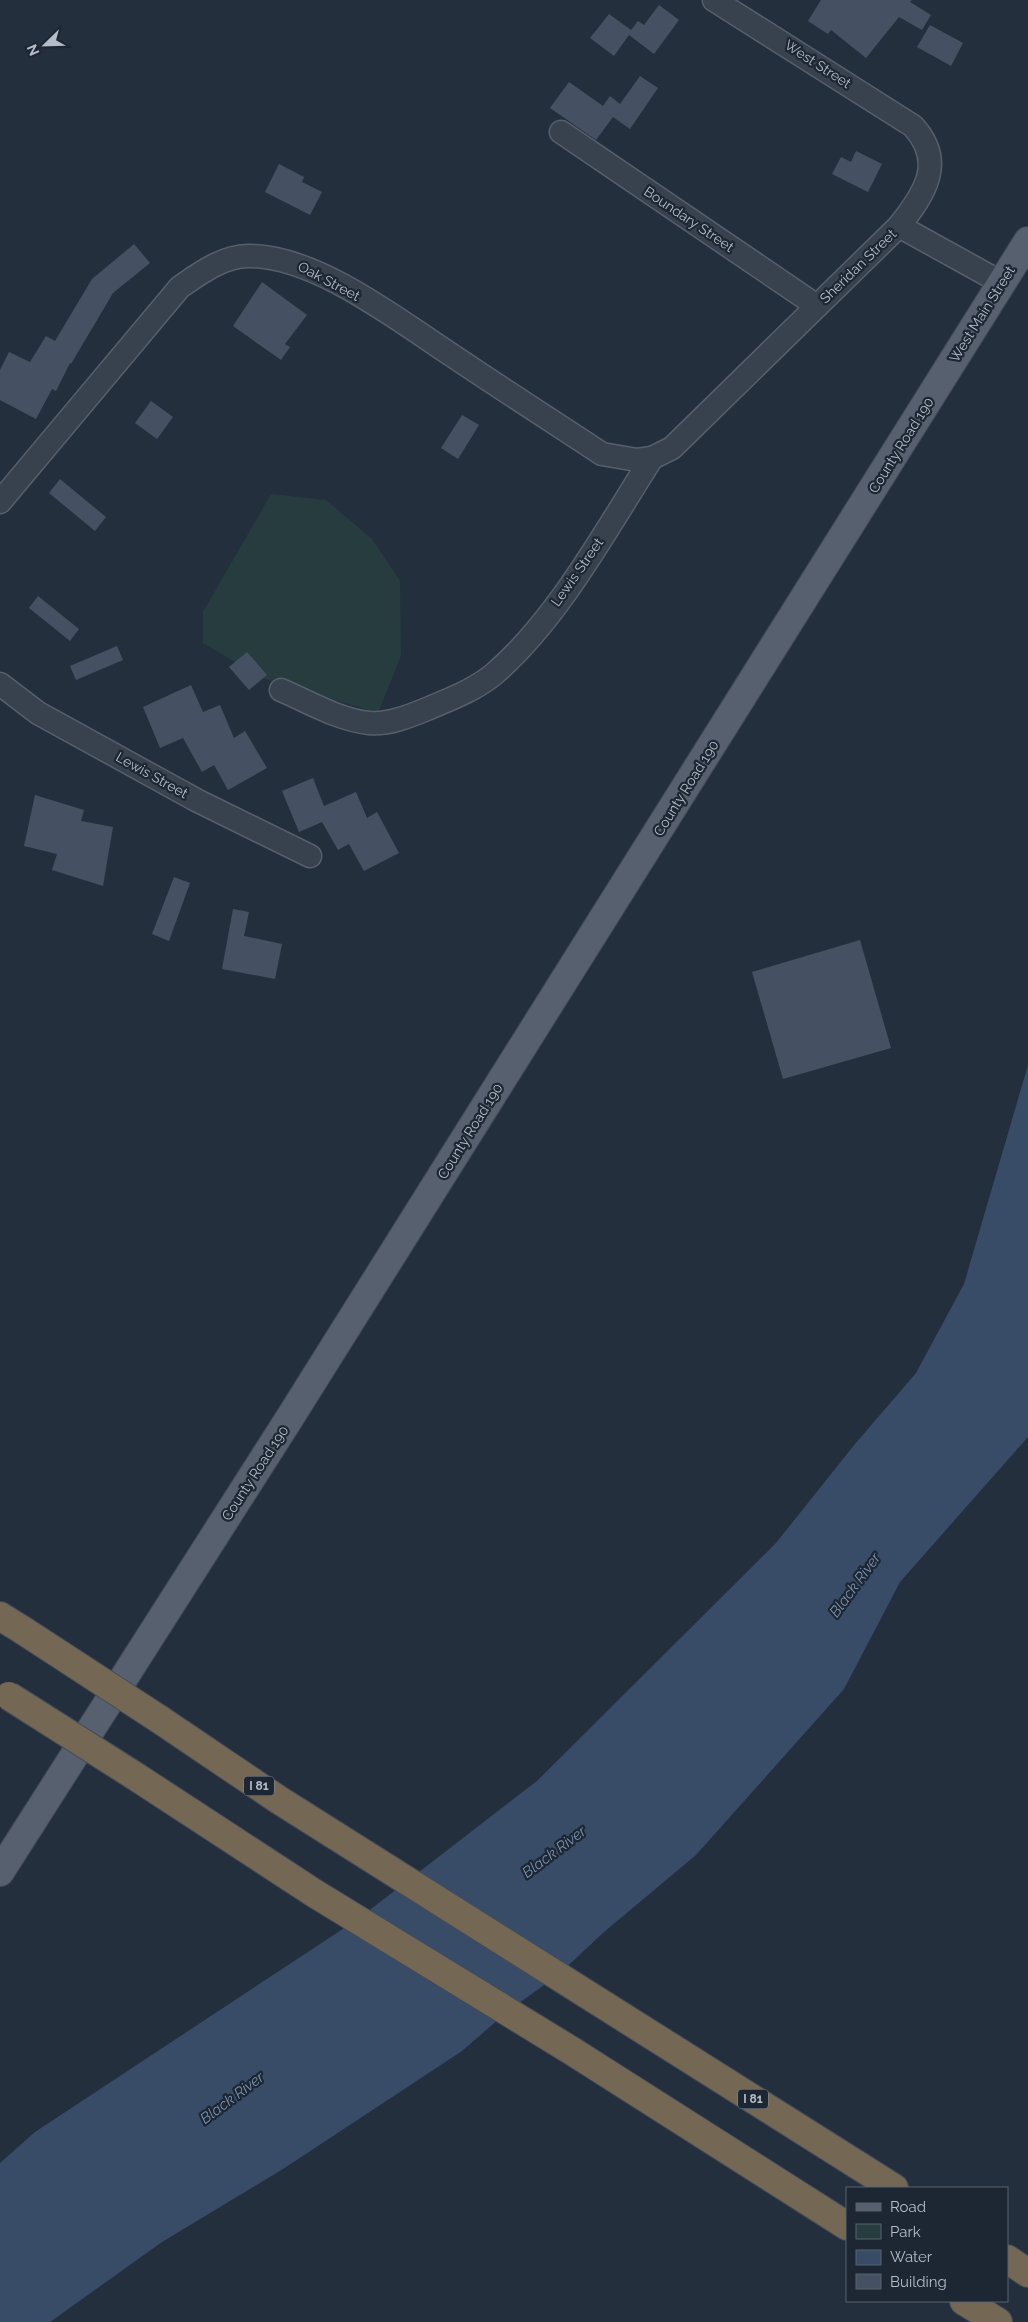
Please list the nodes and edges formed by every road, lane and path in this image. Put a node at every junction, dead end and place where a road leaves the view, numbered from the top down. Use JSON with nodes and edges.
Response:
{"nodes":[{"id":1,"x":714,"y":0,"type":"edge"},
{"id":2,"x":561,"y":132,"type":"dead end"},
{"id":3,"x":919,"y":133,"type":"joint"},
{"id":4,"x":899,"y":226,"type":"junction"},
{"id":5,"x":1028,"y":241,"type":"edge"},
{"id":6,"x":1002,"y":283,"type":"junction"},
{"id":7,"x":817,"y":306,"type":"junction"},
{"id":8,"x":937,"y":387,"type":"joint"},
{"id":9,"x":652,"y":458,"type":"junction"},
{"id":10,"x":0,"y":502,"type":"edge"},
{"id":11,"x":0,"y":684,"type":"edge"},
{"id":12,"x":281,"y":690,"type":"dead end"},
{"id":13,"x":310,"y":856,"type":"dead end"},
{"id":14,"x":0,"y":1616,"type":"edge"},
{"id":15,"x":5,"y":1693,"type":"edge"},
{"id":16,"x":0,"y":1872,"type":"edge"},
{"id":17,"x":892,"y":2187,"type":"edge"},
{"id":18,"x":846,"y":2225,"type":"edge"},
{"id":19,"x":1008,"y":2260,"type":"edge"},
{"id":20,"x":1028,"y":2273,"type":"edge"},
{"id":21,"x":966,"y":2302,"type":"edge"},
{"id":22,"x":998,"y":2322,"type":"edge"}],
"edges":[{"from":1,"to":3,"type":"street","name":"West Street"},
{"from":2,"to":7,"type":"street","name":"Boundary Street"},
{"from":3,"to":4,"type":"street","name":"Sheridan Street"},
{"from":4,"to":6,"type":"street","name":"Sheridan Street"},
{"from":4,"to":7,"type":"street","name":"Sheridan Street"},
{"from":5,"to":6,"type":"main road","name":"West Main Street"},
{"from":6,"to":8,"type":"main road","name":"West Main Street"},
{"from":7,"to":9,"type":"street","name":"Lewis Street"},
{"from":8,"to":16,"type":"main road","name":"County Road 190"},
{"from":9,"to":10,"type":"street","name":"Oak Street"},
{"from":9,"to":12,"type":"street","name":"Lewis Street"},
{"from":11,"to":13,"type":"street","name":"Lewis Street"},
{"from":14,"to":17,"type":"highway","number":"I 81","bridge":true},
{"from":15,"to":18,"type":"highway","bridge":true},
{"from":19,"to":20,"type":"highway"},
{"from":21,"to":22,"type":"highway"}]}
